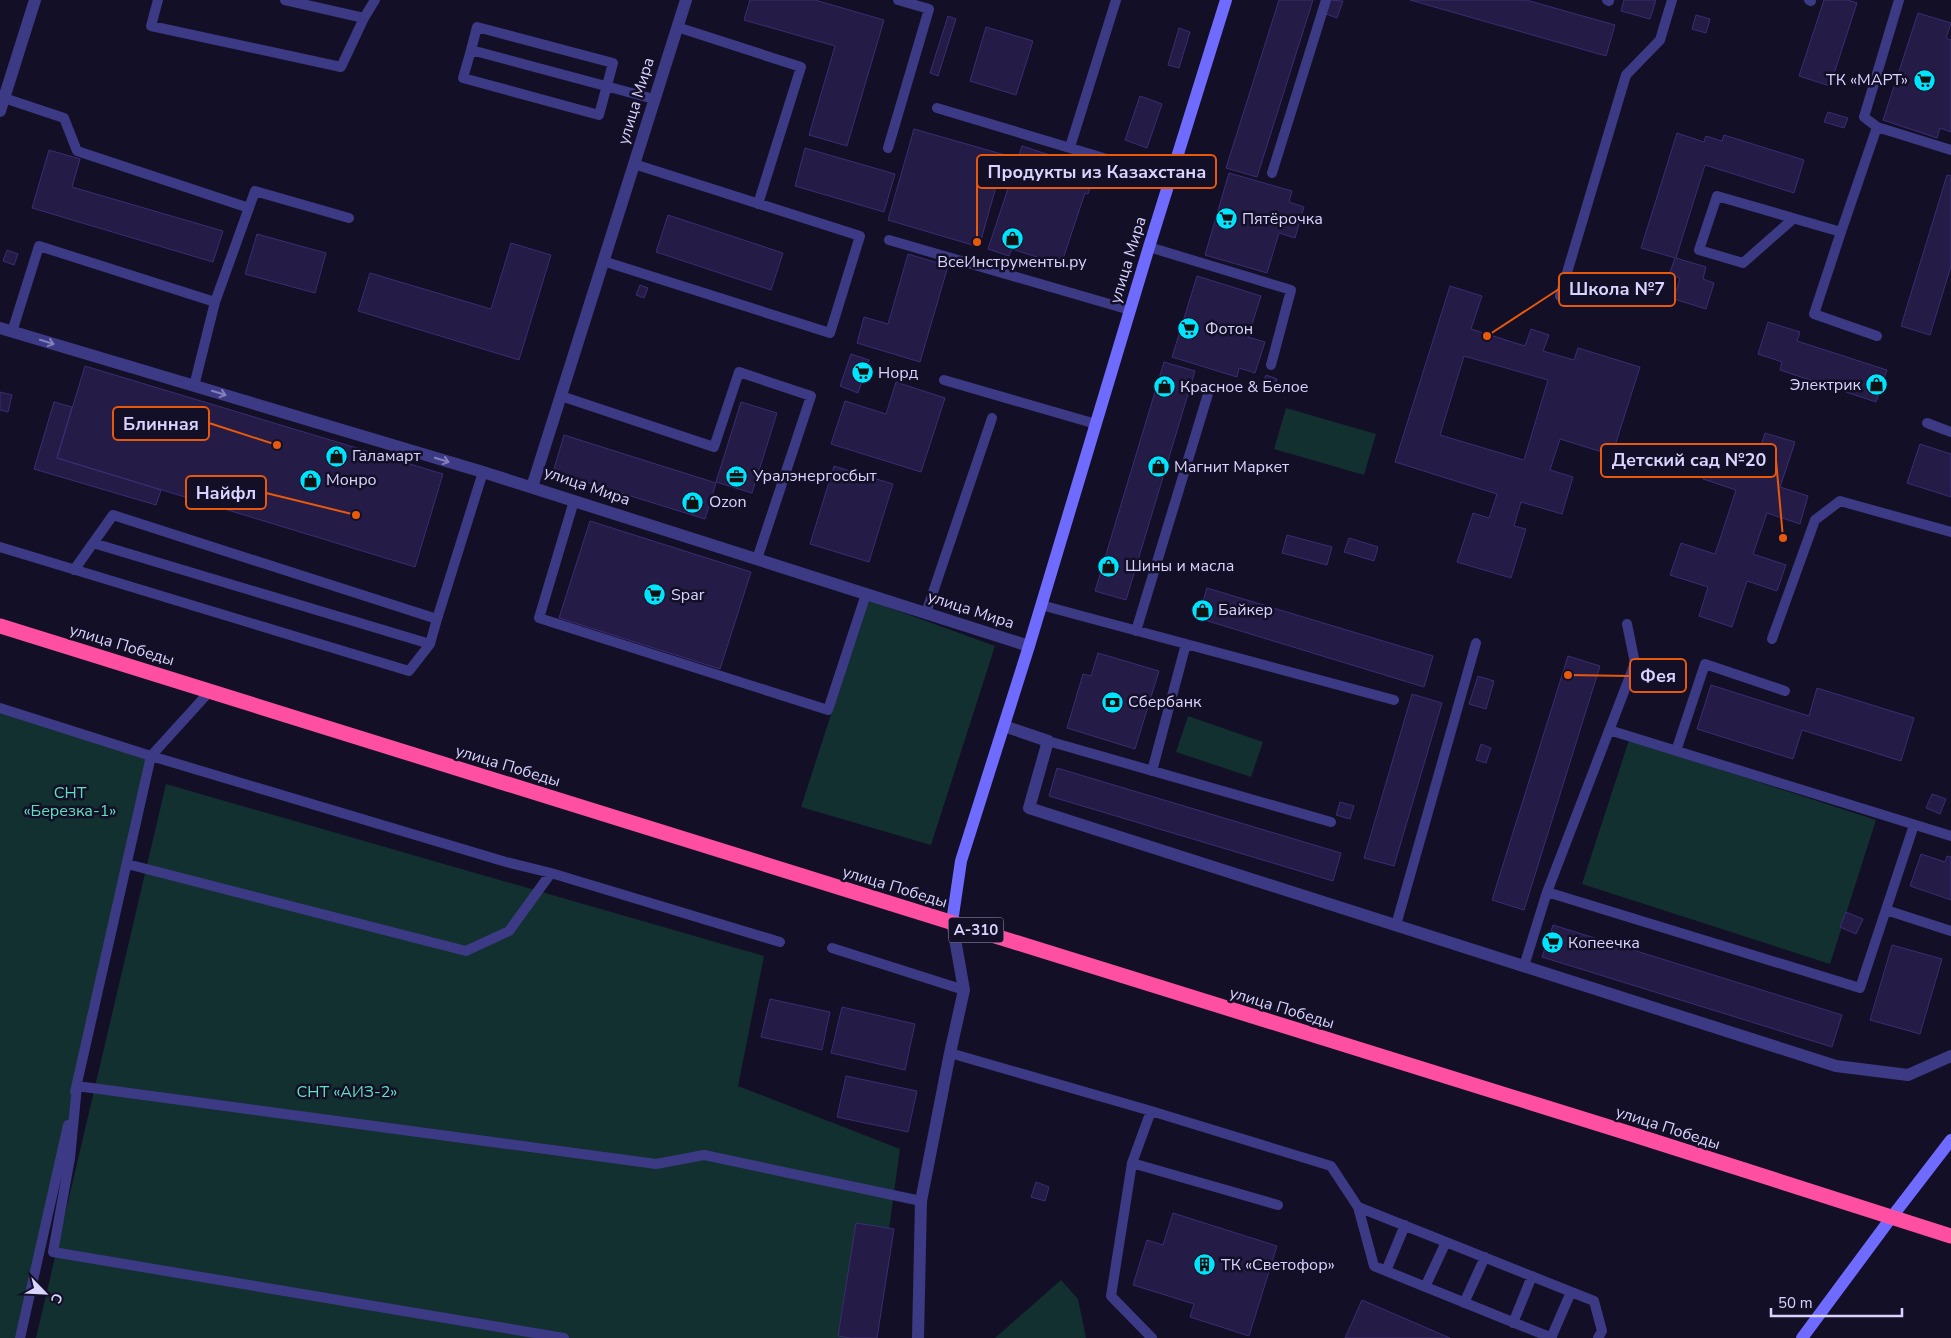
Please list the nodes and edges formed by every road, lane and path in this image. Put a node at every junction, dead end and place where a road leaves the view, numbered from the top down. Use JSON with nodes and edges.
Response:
{"nodes":[{"id":1,"x":35,"y":0,"type":"edge"},
{"id":2,"x":158,"y":0,"type":"edge"},
{"id":3,"x":285,"y":0,"type":"edge"},
{"id":4,"x":375,"y":0,"type":"edge"},
{"id":5,"x":686,"y":0,"type":"edge"},
{"id":6,"x":898,"y":0,"type":"edge"},
{"id":7,"x":1116,"y":0,"type":"edge"},
{"id":8,"x":1226,"y":0,"type":"edge"},
{"id":9,"x":1326,"y":0,"type":"edge"},
{"id":10,"x":1672,"y":0,"type":"edge"},
{"id":11,"x":1899,"y":0,"type":"edge"},
{"id":12,"x":364,"y":18,"type":"junction"},
{"id":13,"x":677,"y":28,"type":"junction"},
{"id":14,"x":470,"y":50,"type":"junction"},
{"id":15,"x":606,"y":86,"type":"junction"},
{"id":16,"x":4,"y":98,"type":"junction"},
{"id":17,"x":654,"y":99,"type":"junction"},
{"id":18,"x":937,"y":108,"type":"dead end"},
{"id":19,"x":0,"y":111,"type":"edge"},
{"id":20,"x":1877,"y":127,"type":"junction"},
{"id":21,"x":1070,"y":147,"type":"junction"},
{"id":22,"x":888,"y":148,"type":"dead end"},
{"id":23,"x":1951,"y":150,"type":"edge"},
{"id":24,"x":634,"y":164,"type":"junction"},
{"id":25,"x":1272,"y":173,"type":"dead end"},
{"id":26,"x":1170,"y":178,"type":"junction"},
{"id":27,"x":758,"y":204,"type":"junction"},
{"id":28,"x":249,"y":208,"type":"junction"},
{"id":29,"x":349,"y":218,"type":"dead end"},
{"id":30,"x":1793,"y":219,"type":"junction"},
{"id":31,"x":1841,"y":232,"type":"junction"},
{"id":32,"x":889,"y":240,"type":"dead end"},
{"id":33,"x":1149,"y":247,"type":"junction"},
{"id":34,"x":603,"y":261,"type":"junction"},
{"id":35,"x":1560,"y":296,"type":"dead end"},
{"id":36,"x":215,"y":302,"type":"junction"},
{"id":37,"x":1130,"y":310,"type":"junction"},
{"id":38,"x":6,"y":330,"type":"edge"},
{"id":39,"x":1877,"y":336,"type":"dead end"},
{"id":40,"x":1271,"y":365,"type":"dead end"},
{"id":41,"x":944,"y":380,"type":"dead end"},
{"id":42,"x":194,"y":386,"type":"junction"},
{"id":43,"x":1208,"y":394,"type":"dead end"},
{"id":44,"x":561,"y":396,"type":"junction"},
{"id":45,"x":992,"y":418,"type":"dead end"},
{"id":46,"x":1096,"y":424,"type":"junction"},
{"id":47,"x":1927,"y":424,"type":"dead end"},
{"id":48,"x":1951,"y":432,"type":"edge"},
{"id":49,"x":483,"y":472,"type":"junction"},
{"id":50,"x":532,"y":487,"type":"junction"},
{"id":51,"x":574,"y":501,"type":"junction"},
{"id":52,"x":1951,"y":532,"type":"edge"},
{"id":53,"x":93,"y":544,"type":"junction"},
{"id":54,"x":0,"y":547,"type":"edge"},
{"id":55,"x":757,"y":559,"type":"junction"},
{"id":56,"x":74,"y":570,"type":"junction"},
{"id":57,"x":866,"y":594,"type":"junction"},
{"id":58,"x":1041,"y":605,"type":"junction"},
{"id":59,"x":926,"y":613,"type":"junction"},
{"id":60,"x":437,"y":619,"type":"junction"},
{"id":61,"x":1627,"y":624,"type":"dead end"},
{"id":62,"x":0,"y":626,"type":"edge"},
{"id":63,"x":1136,"y":631,"type":"junction"},
{"id":64,"x":1772,"y":639,"type":"dead end"},
{"id":65,"x":1476,"y":643,"type":"dead end"},
{"id":66,"x":430,"y":644,"type":"junction"},
{"id":67,"x":1186,"y":644,"type":"junction"},
{"id":68,"x":1029,"y":646,"type":"junction"},
{"id":69,"x":210,"y":691,"type":"junction"},
{"id":70,"x":1785,"y":691,"type":"dead end"},
{"id":71,"x":1394,"y":700,"type":"dead end"},
{"id":72,"x":0,"y":708,"type":"edge"},
{"id":73,"x":1004,"y":726,"type":"junction"},
{"id":74,"x":1609,"y":730,"type":"junction"},
{"id":75,"x":1048,"y":741,"type":"junction"},
{"id":76,"x":1676,"y":751,"type":"junction"},
{"id":77,"x":151,"y":756,"type":"junction"},
{"id":78,"x":1152,"y":771,"type":"junction"},
{"id":79,"x":1331,"y":822,"type":"dead end"},
{"id":80,"x":1914,"y":825,"type":"junction"},
{"id":81,"x":1951,"y":836,"type":"edge"},
{"id":82,"x":127,"y":864,"type":"junction"},
{"id":83,"x":550,"y":873,"type":"junction"},
{"id":84,"x":1547,"y":892,"type":"junction"},
{"id":85,"x":1886,"y":910,"type":"junction"},
{"id":86,"x":952,"y":922,"type":"junction"},
{"id":87,"x":1396,"y":925,"type":"junction"},
{"id":88,"x":1951,"y":931,"type":"edge"},
{"id":89,"x":780,"y":942,"type":"dead end"},
{"id":90,"x":832,"y":948,"type":"dead end"},
{"id":91,"x":1524,"y":966,"type":"junction"},
{"id":92,"x":964,"y":990,"type":"junction"},
{"id":93,"x":950,"y":1053,"type":"junction"},
{"id":94,"x":1951,"y":1056,"type":"edge"},
{"id":95,"x":77,"y":1086,"type":"junction"},
{"id":96,"x":1151,"y":1111,"type":"junction"},
{"id":97,"x":1951,"y":1140,"type":"edge"},
{"id":98,"x":1132,"y":1163,"type":"junction"},
{"id":99,"x":921,"y":1201,"type":"junction"},
{"id":100,"x":1278,"y":1205,"type":"dead end"},
{"id":101,"x":1358,"y":1207,"type":"junction"},
{"id":102,"x":1891,"y":1218,"type":"junction"},
{"id":103,"x":1405,"y":1225,"type":"junction"},
{"id":104,"x":1951,"y":1236,"type":"edge"},
{"id":105,"x":1446,"y":1242,"type":"junction"},
{"id":106,"x":1485,"y":1257,"type":"junction"},
{"id":107,"x":1386,"y":1271,"type":"junction"},
{"id":108,"x":1532,"y":1276,"type":"junction"},
{"id":109,"x":1424,"y":1287,"type":"junction"},
{"id":110,"x":1571,"y":1292,"type":"junction"},
{"id":111,"x":1464,"y":1302,"type":"junction"},
{"id":112,"x":1513,"y":1322,"type":"junction"},
{"id":113,"x":20,"y":1338,"type":"edge"},
{"id":114,"x":564,"y":1338,"type":"edge"},
{"id":115,"x":918,"y":1338,"type":"edge"},
{"id":116,"x":1152,"y":1338,"type":"edge"},
{"id":117,"x":1552,"y":1338,"type":"edge"},
{"id":118,"x":1598,"y":1338,"type":"edge"},
{"id":119,"x":1802,"y":1338,"type":"edge"}],
"edges":[{"from":1,"to":16,"type":"street"},
{"from":2,"to":12,"type":"lane"},
{"from":3,"to":12,"type":"lane"},
{"from":4,"to":12,"type":"lane"},
{"from":5,"to":13,"type":"street","name":"улица Мира"},
{"from":6,"to":22,"type":"lane"},
{"from":7,"to":21,"type":"lane"},
{"from":8,"to":26,"type":"street","name":"улица Мира"},
{"from":9,"to":25,"type":"lane"},
{"from":10,"to":35,"type":"lane"},
{"from":11,"to":20,"type":"lane"},
{"from":13,"to":17,"type":"street","name":"улица Мира"},
{"from":13,"to":27,"type":"lane"},
{"from":14,"to":15,"type":"lane"},
{"from":14,"to":15,"type":"lane"},
{"from":14,"to":15,"type":"lane"},
{"from":15,"to":17,"type":"lane"},
{"from":16,"to":19,"type":"street"},
{"from":16,"to":28,"type":"lane"},
{"from":17,"to":24,"type":"street","name":"улица Мира"},
{"from":18,"to":21,"type":"lane"},
{"from":20,"to":23,"type":"lane"},
{"from":20,"to":31,"type":"lane"},
{"from":21,"to":26,"type":"lane"},
{"from":24,"to":27,"type":"lane"},
{"from":24,"to":34,"type":"street","name":"улица Мира"},
{"from":26,"to":33,"type":"street","name":"улица Мира"},
{"from":27,"to":34,"type":"lane"},
{"from":28,"to":29,"type":"lane"},
{"from":28,"to":36,"type":"lane"},
{"from":30,"to":30,"type":"lane"},
{"from":30,"to":31,"type":"lane"},
{"from":31,"to":39,"type":"lane"},
{"from":32,"to":37,"type":"lane"},
{"from":33,"to":37,"type":"street","name":"улица Мира"},
{"from":33,"to":40,"type":"lane"},
{"from":34,"to":44,"type":"street","name":"улица Мира"},
{"from":36,"to":38,"type":"lane"},
{"from":36,"to":42,"type":"lane"},
{"from":37,"to":46,"type":"street","name":"улица Мира"},
{"from":38,"to":42,"type":"street","one_way":true},
{"from":41,"to":46,"type":"lane"},
{"from":42,"to":49,"type":"street","one_way":true},
{"from":43,"to":63,"type":"lane"},
{"from":44,"to":50,"type":"street","name":"улица Мира"},
{"from":44,"to":55,"type":"lane"},
{"from":45,"to":59,"type":"lane"},
{"from":46,"to":58,"type":"street","name":"улица Мира"},
{"from":47,"to":48,"type":"lane"},
{"from":49,"to":50,"type":"street"},
{"from":49,"to":60,"type":"lane"},
{"from":50,"to":51,"type":"street","name":"улица Мира"},
{"from":51,"to":55,"type":"street","name":"улица Мира"},
{"from":51,"to":57,"type":"lane"},
{"from":52,"to":64,"type":"lane"},
{"from":53,"to":56,"type":"lane"},
{"from":53,"to":60,"type":"lane"},
{"from":53,"to":66,"type":"lane"},
{"from":54,"to":56,"type":"lane"},
{"from":55,"to":57,"type":"street","name":"улица Мира"},
{"from":56,"to":66,"type":"lane"},
{"from":57,"to":59,"type":"street","name":"улица Мира"},
{"from":58,"to":63,"type":"lane"},
{"from":58,"to":68,"type":"street","name":"улица Мира"},
{"from":59,"to":68,"type":"street","name":"улица Мира"},
{"from":60,"to":66,"type":"lane"},
{"from":61,"to":74,"type":"lane"},
{"from":62,"to":69,"type":"highway","name":"улица Победы","number":"А-310"},
{"from":63,"to":67,"type":"lane"},
{"from":65,"to":87,"type":"lane"},
{"from":67,"to":71,"type":"lane"},
{"from":67,"to":78,"type":"lane"},
{"from":68,"to":73,"type":"street","name":"улица Мира"},
{"from":69,"to":77,"type":"lane"},
{"from":69,"to":86,"type":"highway","name":"улица Победы","number":"А-310"},
{"from":70,"to":76,"type":"lane"},
{"from":72,"to":77,"type":"lane"},
{"from":73,"to":75,"type":"street"},
{"from":73,"to":86,"type":"street","name":"улица Мира"},
{"from":74,"to":76,"type":"lane"},
{"from":74,"to":84,"type":"lane"},
{"from":75,"to":78,"type":"lane"},
{"from":75,"to":87,"type":"street"},
{"from":76,"to":80,"type":"lane"},
{"from":77,"to":82,"type":"lane"},
{"from":77,"to":83,"type":"lane"},
{"from":78,"to":79,"type":"lane"},
{"from":80,"to":81,"type":"lane"},
{"from":80,"to":85,"type":"lane"},
{"from":82,"to":83,"type":"lane"},
{"from":82,"to":95,"type":"lane"},
{"from":83,"to":89,"type":"lane"},
{"from":84,"to":85,"type":"lane"},
{"from":84,"to":91,"type":"lane"},
{"from":85,"to":88,"type":"lane"},
{"from":86,"to":92,"type":"street"},
{"from":86,"to":102,"type":"highway","name":"улица Победы","number":"А-310"},
{"from":87,"to":91,"type":"street"},
{"from":90,"to":92,"type":"lane"},
{"from":91,"to":94,"type":"street"},
{"from":92,"to":93,"type":"street"},
{"from":93,"to":96,"type":"lane"},
{"from":93,"to":99,"type":"street"},
{"from":95,"to":99,"type":"lane"},
{"from":95,"to":113,"type":"lane"},
{"from":95,"to":114,"type":"lane"},
{"from":96,"to":98,"type":"lane"},
{"from":96,"to":101,"type":"lane"},
{"from":97,"to":102,"type":"street"},
{"from":98,"to":100,"type":"lane"},
{"from":98,"to":116,"type":"lane"},
{"from":99,"to":115,"type":"street"},
{"from":101,"to":103,"type":"lane"},
{"from":101,"to":107,"type":"lane"},
{"from":102,"to":104,"type":"highway","name":"улица Победы","number":"А-310"},
{"from":102,"to":119,"type":"street"},
{"from":103,"to":105,"type":"lane"},
{"from":103,"to":107,"type":"lane"},
{"from":105,"to":106,"type":"lane"},
{"from":105,"to":109,"type":"lane"},
{"from":106,"to":108,"type":"lane"},
{"from":106,"to":111,"type":"lane"},
{"from":107,"to":109,"type":"lane"},
{"from":108,"to":110,"type":"lane"},
{"from":108,"to":112,"type":"lane"},
{"from":109,"to":111,"type":"lane"},
{"from":110,"to":117,"type":"lane"},
{"from":110,"to":118,"type":"lane"},
{"from":111,"to":112,"type":"lane"},
{"from":112,"to":117,"type":"lane"}]}
